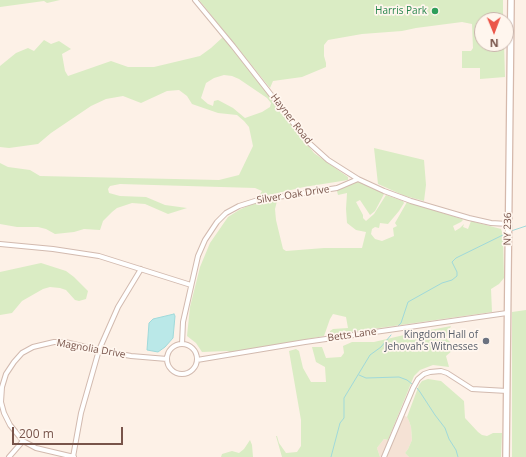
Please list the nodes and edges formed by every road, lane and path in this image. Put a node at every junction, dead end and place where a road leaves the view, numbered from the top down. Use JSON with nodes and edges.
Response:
{"nodes":[{"id":1,"x":195,"y":0,"type":"edge"},
{"id":2,"x":511,"y":0,"type":"edge"},
{"id":3,"x":358,"y":179,"type":"junction"},
{"id":4,"x":508,"y":224,"type":"junction"},
{"id":5,"x":0,"y":244,"type":"edge"},
{"id":6,"x":141,"y":269,"type":"junction"},
{"id":7,"x":191,"y":286,"type":"junction"},
{"id":8,"x":507,"y":313,"type":"junction"},
{"id":9,"x":182,"y":344,"type":"junction"},
{"id":10,"x":100,"y":350,"type":"junction"},
{"id":11,"x":167,"y":359,"type":"junction"},
{"id":12,"x":198,"y":360,"type":"junction"},
{"id":13,"x":507,"y":391,"type":"junction"},
{"id":14,"x":1,"y":397,"type":"edge"},
{"id":15,"x":23,"y":442,"type":"junction"},
{"id":16,"x":9,"y":457,"type":"edge"},
{"id":17,"x":73,"y":457,"type":"edge"},
{"id":18,"x":384,"y":457,"type":"edge"},
{"id":19,"x":506,"y":457,"type":"edge"}],
"edges":[{"from":1,"to":3,"type":"street","name":"Hayner Road"},
{"from":2,"to":4,"type":"main road","name":"NY 236","number":"NY 236"},
{"from":3,"to":4,"type":"street","name":"Hayner Road"},
{"from":3,"to":7,"type":"street","name":"Silver Oak Drive"},
{"from":4,"to":8,"type":"main road","name":"NY 236","number":"NY 236"},
{"from":5,"to":6,"type":"street"},
{"from":6,"to":7,"type":"street"},
{"from":6,"to":10,"type":"street"},
{"from":7,"to":9,"type":"street","name":"Silver Oak Drive"},
{"from":8,"to":12,"type":"street","name":"Betts Lane"},
{"from":8,"to":13,"type":"main road","name":"NY 236","number":"NY 236"},
{"from":9,"to":11,"type":"street"},
{"from":9,"to":12,"type":"street"},
{"from":10,"to":11,"type":"street","name":"Magnolia Drive"},
{"from":10,"to":14,"type":"street","name":"Magnolia Drive"},
{"from":10,"to":17,"type":"street"},
{"from":11,"to":12,"type":"street"},
{"from":13,"to":18,"type":"street"},
{"from":13,"to":19,"type":"main road","name":"NY 236","number":"NY 236"},
{"from":14,"to":15,"type":"street","name":"Magnolia Drive"},
{"from":15,"to":16,"type":"street"},
{"from":15,"to":17,"type":"street"}]}
